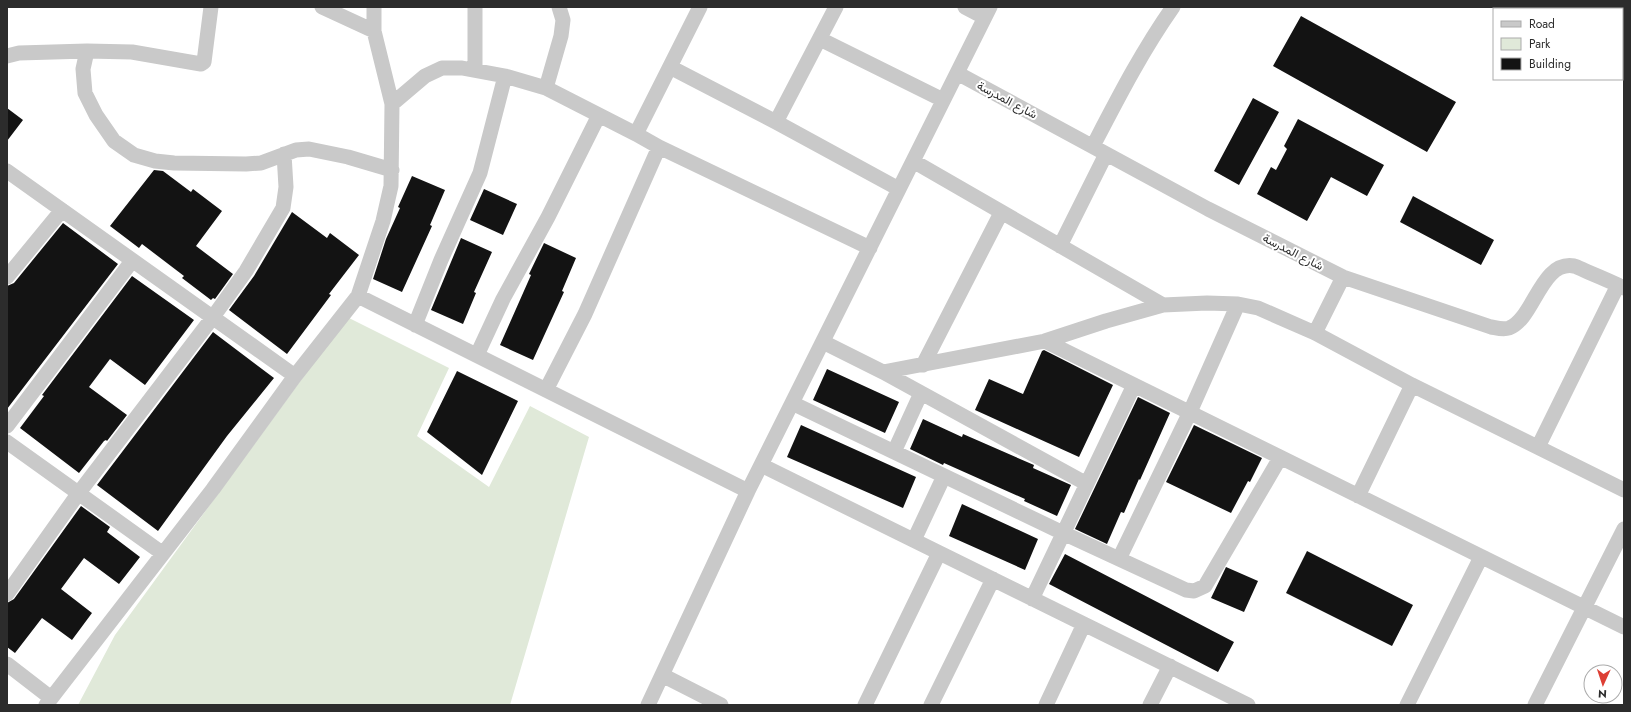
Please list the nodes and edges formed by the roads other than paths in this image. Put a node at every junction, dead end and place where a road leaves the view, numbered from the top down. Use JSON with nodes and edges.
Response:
{"nodes":[{"id":1,"x":211,"y":7,"type":"edge"},
{"id":2,"x":322,"y":7,"type":"edge"},
{"id":3,"x":374,"y":7,"type":"edge"},
{"id":4,"x":475,"y":7,"type":"edge"},
{"id":5,"x":559,"y":7,"type":"edge"},
{"id":6,"x":700,"y":7,"type":"edge"},
{"id":7,"x":836,"y":7,"type":"edge"},
{"id":8,"x":965,"y":7,"type":"edge"},
{"id":9,"x":1173,"y":7,"type":"edge"},
{"id":10,"x":987,"y":12,"type":"edge"},
{"id":11,"x":374,"y":31,"type":"junction"},
{"id":12,"x":820,"y":39,"type":"junction"},
{"id":13,"x":87,"y":51,"type":"junction"},
{"id":14,"x":7,"y":56,"type":"edge"},
{"id":15,"x":670,"y":67,"type":"junction"},
{"id":16,"x":475,"y":70,"type":"junction"},
{"id":17,"x":957,"y":73,"type":"junction"},
{"id":18,"x":505,"y":76,"type":"junction"},
{"id":19,"x":546,"y":88,"type":"junction"},
{"id":20,"x":943,"y":100,"type":"junction"},
{"id":21,"x":392,"y":104,"type":"junction"},
{"id":22,"x":600,"y":115,"type":"junction"},
{"id":23,"x":776,"y":122,"type":"junction"},
{"id":24,"x":636,"y":134,"type":"junction"},
{"id":25,"x":1092,"y":146,"type":"junction"},
{"id":26,"x":658,"y":147,"type":"junction"},
{"id":27,"x":284,"y":154,"type":"junction"},
{"id":28,"x":1106,"y":154,"type":"junction"},
{"id":29,"x":913,"y":161,"type":"junction"},
{"id":30,"x":392,"y":170,"type":"junction"},
{"id":31,"x":7,"y":171,"type":"edge"},
{"id":32,"x":899,"y":189,"type":"junction"},
{"id":33,"x":62,"y":210,"type":"junction"},
{"id":34,"x":1001,"y":213,"type":"junction"},
{"id":35,"x":1060,"y":246,"type":"junction"},
{"id":36,"x":870,"y":248,"type":"junction"},
{"id":37,"x":132,"y":261,"type":"junction"},
{"id":38,"x":7,"y":276,"type":"edge"},
{"id":39,"x":1343,"y":277,"type":"junction"},
{"id":40,"x":1621,"y":287,"type":"edge"},
{"id":41,"x":358,"y":296,"type":"junction"},
{"id":42,"x":1238,"y":304,"type":"junction"},
{"id":43,"x":1163,"y":306,"type":"junction"},
{"id":44,"x":213,"y":317,"type":"junction"},
{"id":45,"x":415,"y":324,"type":"junction"},
{"id":46,"x":1315,"y":333,"type":"junction"},
{"id":47,"x":1045,"y":341,"type":"junction"},
{"id":48,"x":823,"y":342,"type":"junction"},
{"id":49,"x":477,"y":355,"type":"junction"},
{"id":50,"x":923,"y":365,"type":"junction"},
{"id":51,"x":883,"y":372,"type":"junction"},
{"id":52,"x":295,"y":376,"type":"junction"},
{"id":53,"x":1412,"y":384,"type":"junction"},
{"id":54,"x":1134,"y":385,"type":"junction"},
{"id":55,"x":546,"y":390,"type":"junction"},
{"id":56,"x":921,"y":393,"type":"junction"},
{"id":57,"x":792,"y":403,"type":"junction"},
{"id":58,"x":1190,"y":412,"type":"junction"},
{"id":59,"x":7,"y":426,"type":"edge"},
{"id":60,"x":7,"y":442,"type":"edge"},
{"id":61,"x":1538,"y":447,"type":"junction"},
{"id":62,"x":894,"y":452,"type":"junction"},
{"id":63,"x":1280,"y":458,"type":"junction"},
{"id":64,"x":761,"y":465,"type":"junction"},
{"id":65,"x":944,"y":476,"type":"junction"},
{"id":66,"x":1087,"y":484,"type":"junction"},
{"id":67,"x":1624,"y":490,"type":"edge"},
{"id":68,"x":748,"y":491,"type":"junction"},
{"id":69,"x":78,"y":494,"type":"junction"},
{"id":70,"x":1358,"y":496,"type":"junction"},
{"id":71,"x":1624,"y":529,"type":"edge"},
{"id":72,"x":1063,"y":533,"type":"junction"},
{"id":73,"x":914,"y":540,"type":"junction"},
{"id":74,"x":162,"y":553,"type":"junction"},
{"id":75,"x":939,"y":553,"type":"junction"},
{"id":76,"x":1481,"y":557,"type":"junction"},
{"id":77,"x":1119,"y":559,"type":"junction"},
{"id":78,"x":992,"y":579,"type":"junction"},
{"id":79,"x":7,"y":594,"type":"edge"},
{"id":80,"x":1032,"y":599,"type":"junction"},
{"id":81,"x":1584,"y":608,"type":"junction"},
{"id":82,"x":1084,"y":624,"type":"junction"},
{"id":83,"x":1624,"y":627,"type":"edge"},
{"id":84,"x":7,"y":664,"type":"edge"},
{"id":85,"x":1170,"y":666,"type":"junction"},
{"id":86,"x":662,"y":675,"type":"junction"},
{"id":87,"x":48,"y":701,"type":"edge"},
{"id":88,"x":648,"y":705,"type":"edge"},
{"id":89,"x":722,"y":705,"type":"edge"},
{"id":90,"x":865,"y":705,"type":"edge"},
{"id":91,"x":931,"y":705,"type":"edge"},
{"id":92,"x":1046,"y":705,"type":"edge"},
{"id":93,"x":1150,"y":705,"type":"edge"},
{"id":94,"x":1248,"y":705,"type":"edge"},
{"id":95,"x":1407,"y":705,"type":"edge"},
{"id":96,"x":1535,"y":705,"type":"edge"}],
"edges":[{"from":1,"to":13,"type":"street"},
{"from":2,"to":11,"type":"street"},
{"from":3,"to":11,"type":"street"},
{"from":4,"to":16,"type":"street"},
{"from":5,"to":19,"type":"street"},
{"from":6,"to":15,"type":"street"},
{"from":7,"to":12,"type":"street"},
{"from":8,"to":10,"type":"street"},
{"from":9,"to":25,"type":"street"},
{"from":10,"to":17,"type":"street"},
{"from":11,"to":21,"type":"street"},
{"from":12,"to":20,"type":"street"},
{"from":12,"to":23,"type":"street"},
{"from":13,"to":14,"type":"street"},
{"from":13,"to":27,"type":"street"},
{"from":15,"to":23,"type":"street"},
{"from":15,"to":24,"type":"street"},
{"from":16,"to":18,"type":"street"},
{"from":16,"to":21,"type":"street"},
{"from":17,"to":20,"type":"street"},
{"from":17,"to":25,"type":"street","name":"شارع المدرسة"},
{"from":18,"to":19,"type":"street"},
{"from":18,"to":45,"type":"street"},
{"from":19,"to":22,"type":"street"},
{"from":20,"to":29,"type":"street"},
{"from":21,"to":30,"type":"street"},
{"from":22,"to":24,"type":"street"},
{"from":22,"to":49,"type":"street"},
{"from":23,"to":32,"type":"street"},
{"from":24,"to":26,"type":"street"},
{"from":25,"to":28,"type":"street","name":"شارع المدرسة"},
{"from":26,"to":36,"type":"street"},
{"from":26,"to":55,"type":"street"},
{"from":27,"to":30,"type":"street"},
{"from":27,"to":44,"type":"street"},
{"from":28,"to":35,"type":"street"},
{"from":28,"to":39,"type":"street","name":"شارع المدرسة"},
{"from":29,"to":32,"type":"street"},
{"from":29,"to":34,"type":"street"},
{"from":30,"to":41,"type":"street"},
{"from":31,"to":33,"type":"street"},
{"from":32,"to":36,"type":"street"},
{"from":33,"to":37,"type":"street"},
{"from":33,"to":38,"type":"street"},
{"from":34,"to":35,"type":"street"},
{"from":34,"to":50,"type":"street"},
{"from":35,"to":43,"type":"street"},
{"from":36,"to":48,"type":"street"},
{"from":37,"to":44,"type":"street"},
{"from":37,"to":59,"type":"street"},
{"from":39,"to":40,"type":"street","name":"شارع المدرسة"},
{"from":39,"to":46,"type":"street"},
{"from":40,"to":61,"type":"street"},
{"from":41,"to":45,"type":"street"},
{"from":41,"to":52,"type":"street"},
{"from":42,"to":43,"type":"street"},
{"from":42,"to":46,"type":"street"},
{"from":42,"to":58,"type":"street"},
{"from":43,"to":47,"type":"street"},
{"from":44,"to":52,"type":"street"},
{"from":44,"to":69,"type":"street"},
{"from":45,"to":49,"type":"street"},
{"from":46,"to":53,"type":"street"},
{"from":47,"to":50,"type":"street"},
{"from":47,"to":54,"type":"street"},
{"from":48,"to":51,"type":"street"},
{"from":48,"to":57,"type":"street"},
{"from":49,"to":55,"type":"street"},
{"from":50,"to":51,"type":"street"},
{"from":51,"to":56,"type":"street"},
{"from":52,"to":74,"type":"street"},
{"from":53,"to":61,"type":"street"},
{"from":53,"to":70,"type":"street"},
{"from":54,"to":58,"type":"street"},
{"from":54,"to":66,"type":"street"},
{"from":55,"to":68,"type":"street"},
{"from":56,"to":62,"type":"street"},
{"from":56,"to":66,"type":"street"},
{"from":57,"to":62,"type":"street"},
{"from":57,"to":64,"type":"street"},
{"from":58,"to":63,"type":"street"},
{"from":58,"to":77,"type":"street"},
{"from":60,"to":69,"type":"street"},
{"from":61,"to":67,"type":"street"},
{"from":62,"to":65,"type":"street"},
{"from":63,"to":70,"type":"street"},
{"from":63,"to":77,"type":"street"},
{"from":64,"to":68,"type":"street"},
{"from":64,"to":73,"type":"street"},
{"from":65,"to":72,"type":"street"},
{"from":65,"to":73,"type":"street"},
{"from":66,"to":72,"type":"street"},
{"from":68,"to":86,"type":"street"},
{"from":69,"to":74,"type":"street"},
{"from":69,"to":79,"type":"street"},
{"from":70,"to":76,"type":"street"},
{"from":71,"to":81,"type":"street"},
{"from":72,"to":77,"type":"street"},
{"from":72,"to":80,"type":"street"},
{"from":73,"to":75,"type":"street"},
{"from":74,"to":87,"type":"street"},
{"from":75,"to":78,"type":"street"},
{"from":75,"to":90,"type":"street"},
{"from":76,"to":81,"type":"street"},
{"from":76,"to":95,"type":"street"},
{"from":78,"to":80,"type":"street"},
{"from":78,"to":91,"type":"street"},
{"from":80,"to":82,"type":"street"},
{"from":81,"to":83,"type":"street"},
{"from":81,"to":96,"type":"street"},
{"from":82,"to":85,"type":"street"},
{"from":82,"to":92,"type":"street"},
{"from":84,"to":87,"type":"street"},
{"from":85,"to":93,"type":"street"},
{"from":85,"to":94,"type":"street"},
{"from":86,"to":88,"type":"street"},
{"from":86,"to":89,"type":"street"}]}
